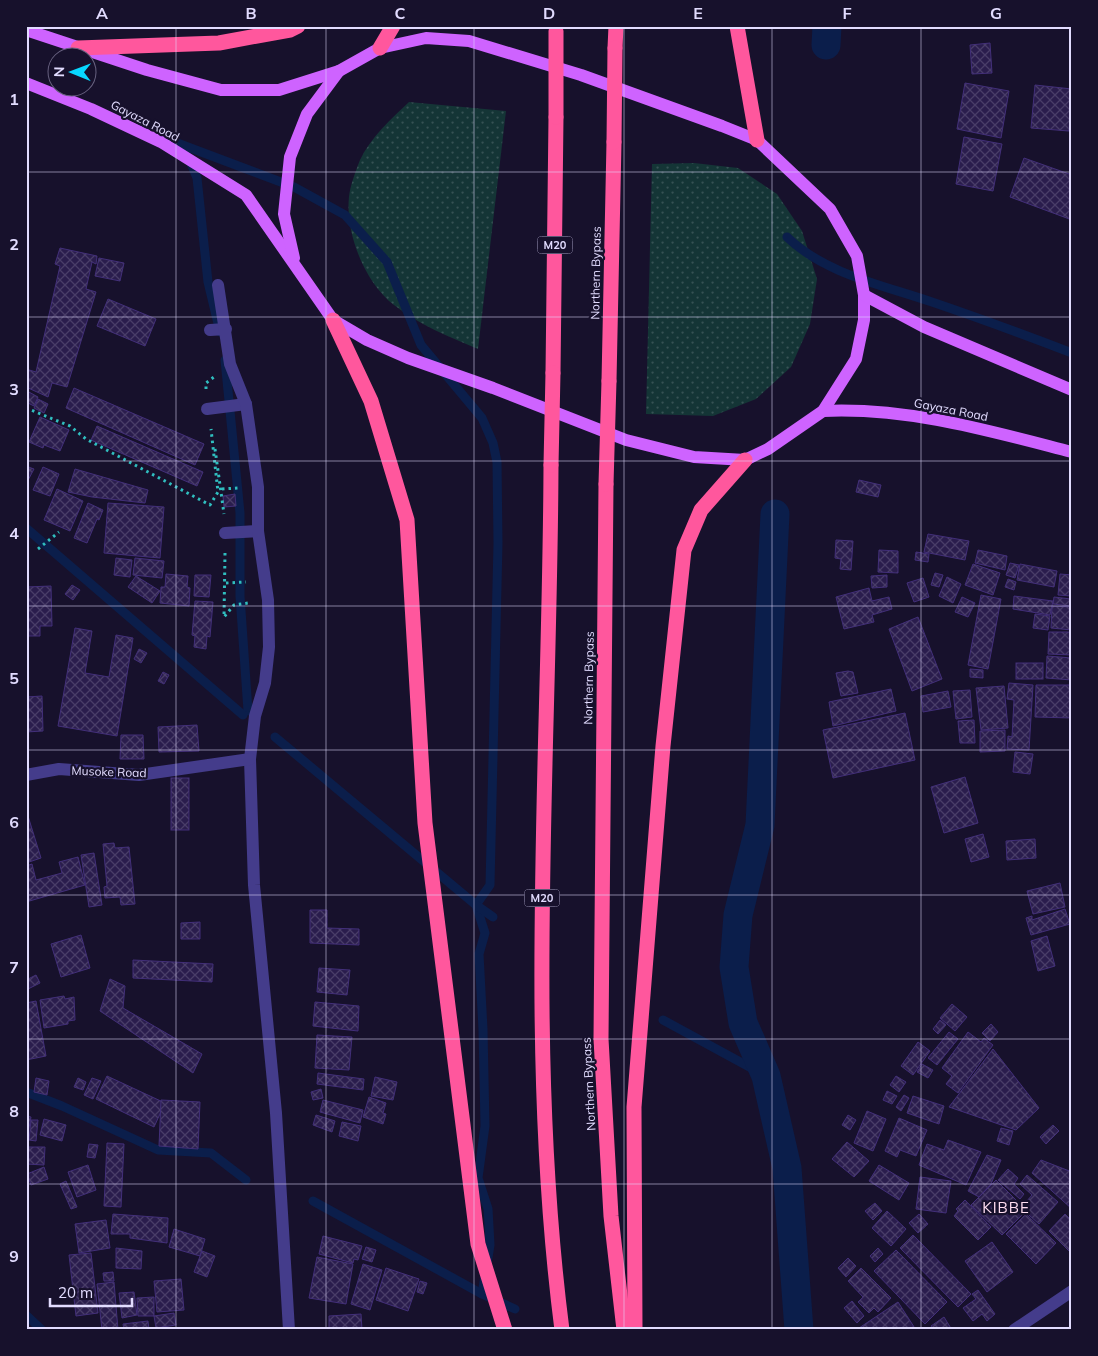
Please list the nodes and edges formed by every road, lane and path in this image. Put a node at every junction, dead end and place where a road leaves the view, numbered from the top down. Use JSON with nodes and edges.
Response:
{"nodes":[{"id":1,"x":298,"y":26,"type":"edge"},
{"id":2,"x":393,"y":26,"type":"edge"},
{"id":3,"x":616,"y":26,"type":"edge"},
{"id":4,"x":737,"y":26,"type":"edge"},
{"id":5,"x":556,"y":29,"type":"edge"},
{"id":6,"x":26,"y":30,"type":"edge"},
{"id":7,"x":78,"y":48,"type":"joint"},
{"id":8,"x":380,"y":48,"type":"junction"},
{"id":9,"x":98,"y":54,"type":"edge"},
{"id":10,"x":339,"y":71,"type":"junction"},
{"id":11,"x":26,"y":83,"type":"edge"},
{"id":12,"x":757,"y":140,"type":"junction"},
{"id":13,"x":296,"y":267,"type":"junction"},
{"id":14,"x":218,"y":285,"type":"dead end"},
{"id":15,"x":864,"y":296,"type":"junction"},
{"id":16,"x":333,"y":320,"type":"junction"},
{"id":17,"x":226,"y":328,"type":"junction"},
{"id":18,"x":210,"y":330,"type":"dead end"},
{"id":19,"x":206,"y":383,"type":"dead end"},
{"id":20,"x":1072,"y":390,"type":"edge"},
{"id":21,"x":246,"y":404,"type":"junction"},
{"id":22,"x":26,"y":408,"type":"edge"},
{"id":23,"x":823,"y":411,"type":"junction"},
{"id":24,"x":208,"y":413,"type":"junction"},
{"id":25,"x":1072,"y":452,"type":"edge"},
{"id":26,"x":745,"y":460,"type":"junction"},
{"id":27,"x":258,"y":531,"type":"junction"},
{"id":28,"x":59,"y":532,"type":"dead end"},
{"id":29,"x":225,"y":533,"type":"junction"},
{"id":30,"x":38,"y":549,"type":"dead end"},
{"id":31,"x":234,"y":605,"type":"dead end"},
{"id":32,"x":250,"y":759,"type":"junction"},
{"id":33,"x":26,"y":775,"type":"edge"},
{"id":34,"x":1072,"y":1291,"type":"edge"},
{"id":35,"x":289,"y":1330,"type":"edge"},
{"id":36,"x":505,"y":1330,"type":"edge"},
{"id":37,"x":562,"y":1330,"type":"edge"},
{"id":38,"x":624,"y":1330,"type":"edge"},
{"id":39,"x":634,"y":1330,"type":"edge"},
{"id":40,"x":1014,"y":1330,"type":"edge"}],
"edges":[{"from":1,"to":7,"type":"highway"},
{"from":2,"to":8,"type":"highway"},
{"from":3,"to":38,"type":"highway","name":"Northern Bypass","bridge":true},
{"from":4,"to":12,"type":"highway"},
{"from":5,"to":37,"type":"highway","number":"M20","bridge":true},
{"from":6,"to":7,"type":"main road"},
{"from":8,"to":10,"type":"main road"},
{"from":8,"to":12,"type":"main road"},
{"from":9,"to":10,"type":"main road"},
{"from":10,"to":13,"type":"main road"},
{"from":11,"to":13,"type":"main road","name":"Gayaza Road"},
{"from":12,"to":15,"type":"main road"},
{"from":13,"to":16,"type":"main road"},
{"from":14,"to":17,"type":"street"},
{"from":15,"to":20,"type":"main road"},
{"from":15,"to":23,"type":"main road"},
{"from":16,"to":26,"type":"main road"},
{"from":16,"to":36,"type":"highway"},
{"from":17,"to":18,"type":"street"},
{"from":17,"to":21,"type":"street"},
{"from":19,"to":24,"type":"path"},
{"from":21,"to":24,"type":"street"},
{"from":21,"to":27,"type":"street"},
{"from":22,"to":24,"type":"path"},
{"from":23,"to":25,"type":"main road","name":"Gayaza Road"},
{"from":23,"to":26,"type":"main road"},
{"from":24,"to":29,"type":"path"},
{"from":26,"to":39,"type":"highway"},
{"from":27,"to":29,"type":"street"},
{"from":27,"to":32,"type":"street"},
{"from":28,"to":30,"type":"path"},
{"from":29,"to":31,"type":"path"},
{"from":32,"to":33,"type":"street","name":"Musoke Road"},
{"from":32,"to":35,"type":"street"},
{"from":34,"to":40,"type":"street"}]}
